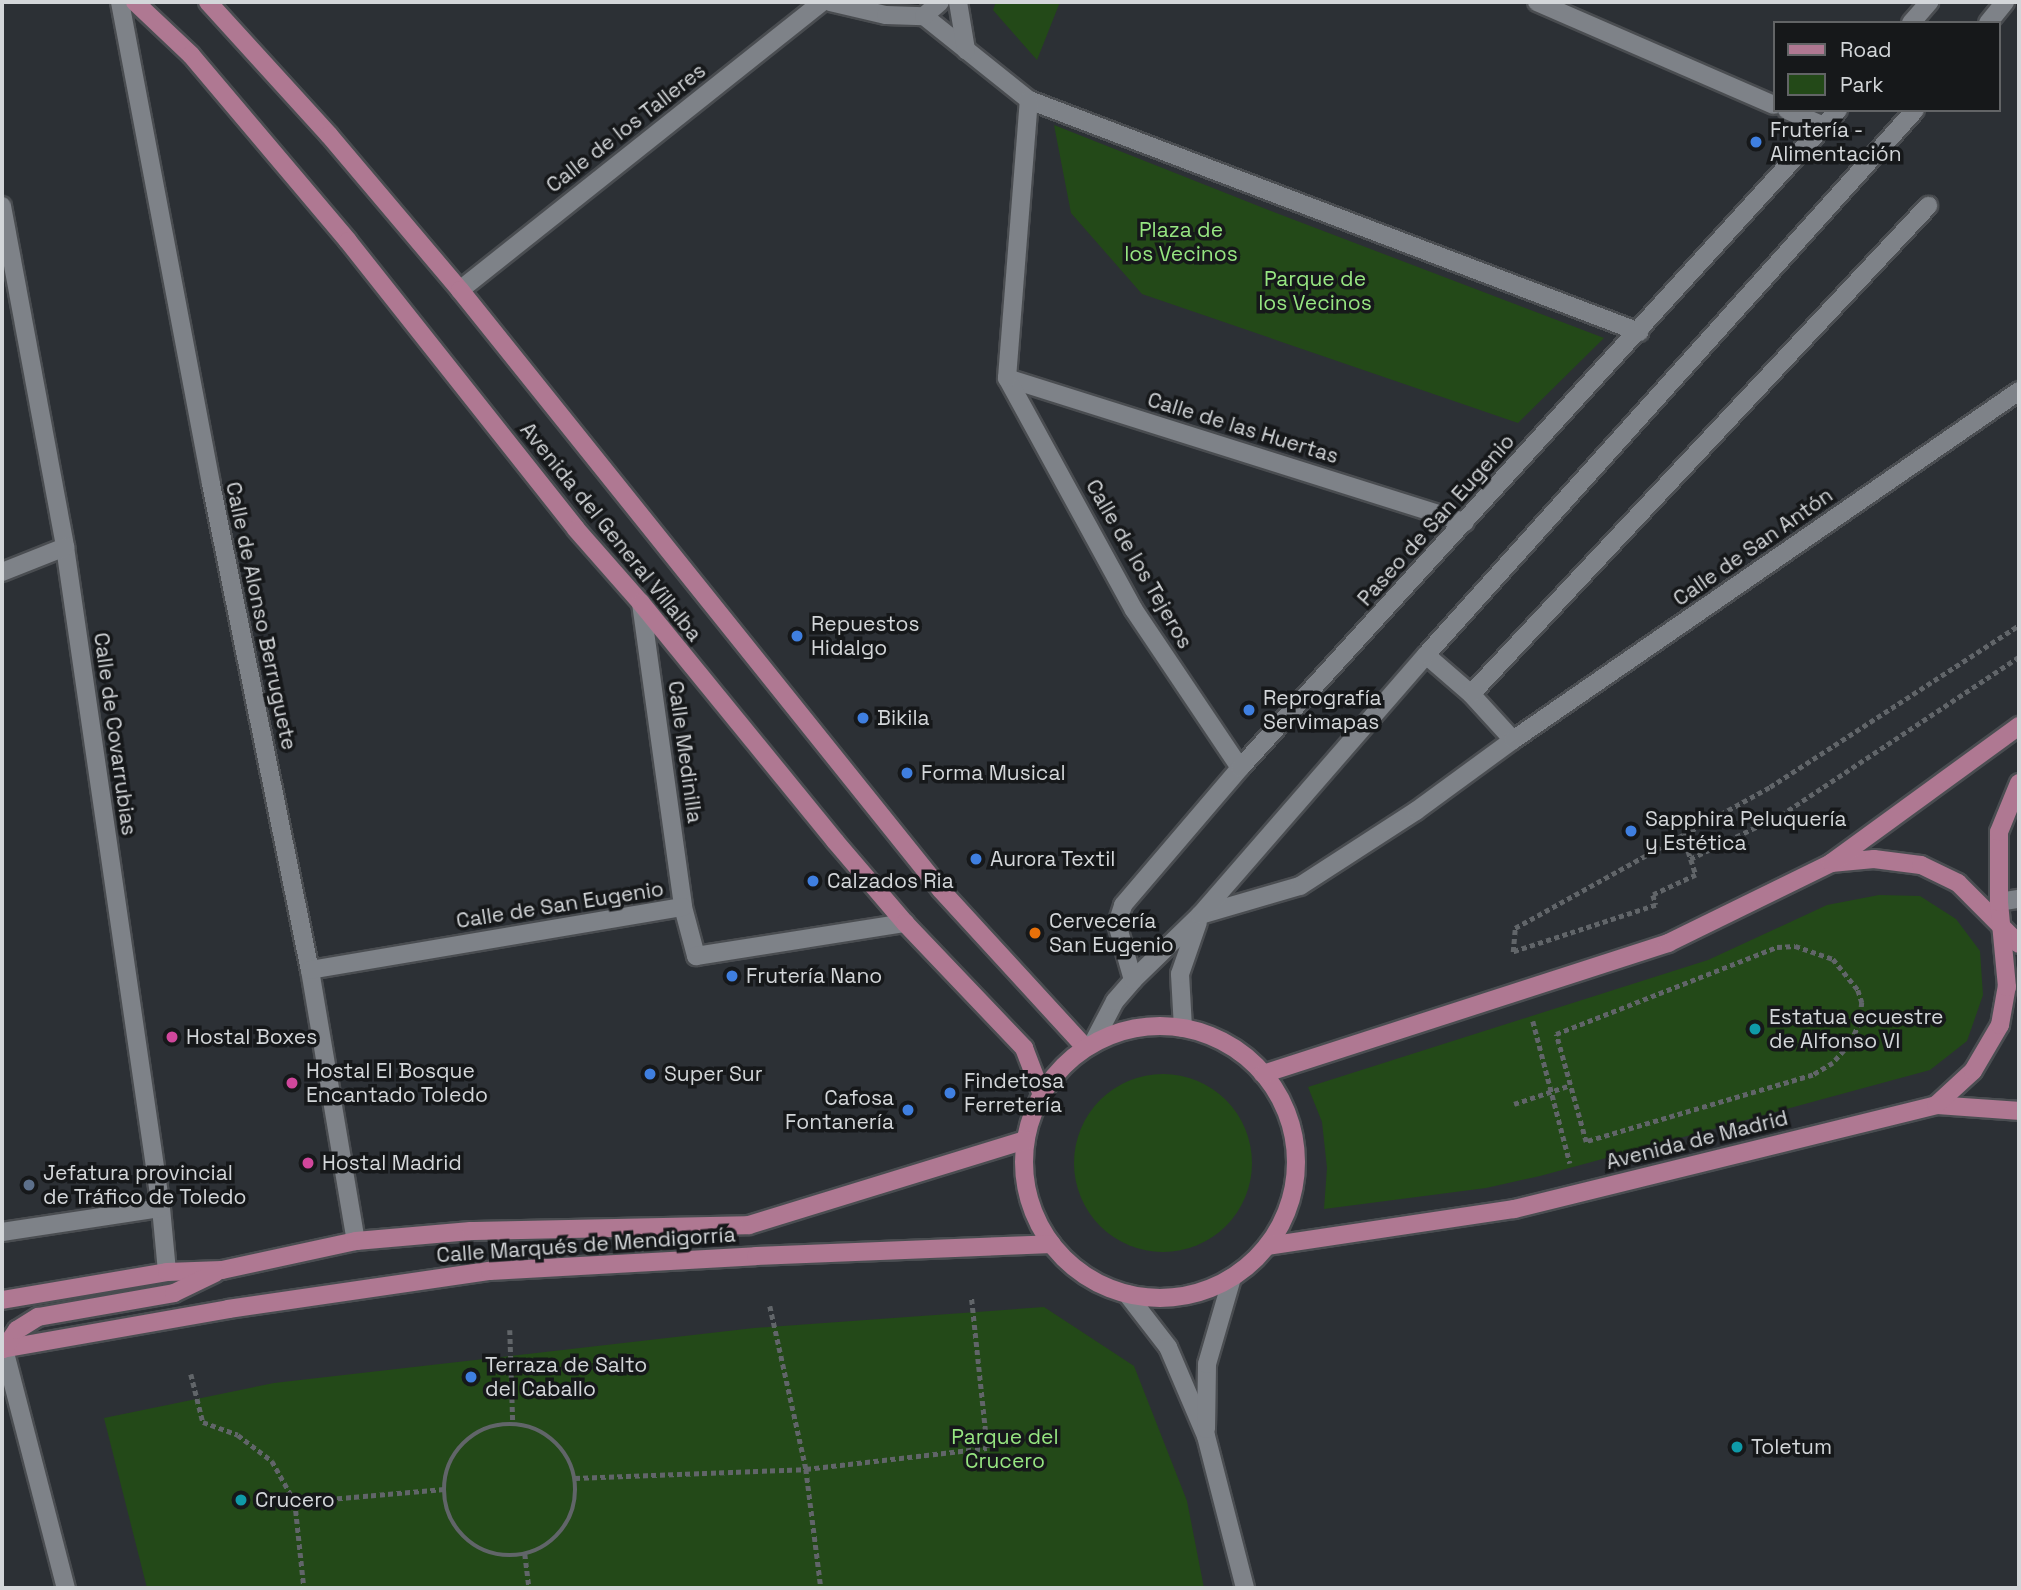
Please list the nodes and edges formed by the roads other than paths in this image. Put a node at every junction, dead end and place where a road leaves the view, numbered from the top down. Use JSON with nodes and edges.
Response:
{"nodes":[{"id":1,"x":120,"y":2,"type":"edge"},
{"id":2,"x":135,"y":2,"type":"edge"},
{"id":3,"x":208,"y":2,"type":"edge"},
{"id":4,"x":822,"y":2,"type":"edge"},
{"id":5,"x":830,"y":2,"type":"edge"},
{"id":6,"x":940,"y":2,"type":"edge"},
{"id":7,"x":958,"y":2,"type":"edge"},
{"id":8,"x":1537,"y":2,"type":"edge"},
{"id":9,"x":1929,"y":2,"type":"edge"},
{"id":10,"x":2005,"y":2,"type":"edge"},
{"id":11,"x":883,"y":9,"type":"edge"},
{"id":12,"x":924,"y":16,"type":"junction"},
{"id":13,"x":1913,"y":21,"type":"edge"},
{"id":14,"x":1990,"y":21,"type":"edge"},
{"id":15,"x":966,"y":50,"type":"junction"},
{"id":16,"x":1029,"y":100,"type":"junction"},
{"id":17,"x":1772,"y":104,"type":"edge"},
{"id":18,"x":1792,"y":112,"type":"edge"},
{"id":19,"x":1836,"y":112,"type":"edge"},
{"id":20,"x":1914,"y":112,"type":"edge"},
{"id":21,"x":1824,"y":126,"type":"junction"},
{"id":22,"x":2,"y":206,"type":"edge"},
{"id":23,"x":1928,"y":206,"type":"dead end"},
{"id":24,"x":460,"y":290,"type":"junction"},
{"id":25,"x":1639,"y":332,"type":"junction"},
{"id":26,"x":1007,"y":378,"type":"junction"},
{"id":27,"x":2019,"y":391,"type":"edge"},
{"id":28,"x":1465,"y":522,"type":"junction"},
{"id":29,"x":65,"y":547,"type":"junction"},
{"id":30,"x":2,"y":572,"type":"edge"},
{"id":31,"x":641,"y":603,"type":"junction"},
{"id":32,"x":1426,"y":655,"type":"junction"},
{"id":33,"x":1471,"y":694,"type":"junction"},
{"id":34,"x":2019,"y":726,"type":"edge"},
{"id":35,"x":1513,"y":740,"type":"junction"},
{"id":36,"x":1240,"y":768,"type":"junction"},
{"id":37,"x":2019,"y":783,"type":"edge"},
{"id":38,"x":1831,"y":863,"type":"junction"},
{"id":39,"x":2019,"y":899,"type":"edge"},
{"id":40,"x":1999,"y":902,"type":"junction"},
{"id":41,"x":683,"y":907,"type":"junction"},
{"id":42,"x":1200,"y":915,"type":"junction"},
{"id":43,"x":905,"y":923,"type":"junction"},
{"id":44,"x":2001,"y":926,"type":"junction"},
{"id":45,"x":2019,"y":944,"type":"edge"},
{"id":46,"x":310,"y":970,"type":"junction"},
{"id":47,"x":1133,"y":980,"type":"junction"},
{"id":48,"x":1183,"y":1028,"type":"junction"},
{"id":49,"x":1090,"y":1046,"type":"junction"},
{"id":50,"x":1263,"y":1073,"type":"junction"},
{"id":51,"x":1042,"y":1095,"type":"junction"},
{"id":52,"x":1936,"y":1105,"type":"junction"},
{"id":53,"x":2019,"y":1111,"type":"edge"},
{"id":54,"x":1026,"y":1140,"type":"junction"},
{"id":55,"x":161,"y":1208,"type":"junction"},
{"id":56,"x":2,"y":1232,"type":"edge"},
{"id":57,"x":356,"y":1241,"type":"junction"},
{"id":58,"x":1052,"y":1244,"type":"junction"},
{"id":59,"x":1268,"y":1246,"type":"junction"},
{"id":60,"x":222,"y":1270,"type":"junction"},
{"id":61,"x":167,"y":1272,"type":"junction"},
{"id":62,"x":1232,"y":1278,"type":"junction"},
{"id":63,"x":1127,"y":1294,"type":"junction"},
{"id":64,"x":2,"y":1300,"type":"edge"},
{"id":65,"x":3,"y":1349,"type":"edge"},
{"id":66,"x":1206,"y":1436,"type":"junction"},
{"id":67,"x":66,"y":1588,"type":"edge"},
{"id":68,"x":1245,"y":1588,"type":"edge"}],
"edges":[{"from":1,"to":46,"type":"street","name":"Calle de Alonso Berruguete"},
{"from":2,"to":31,"type":"main road","name":"Avenida del General Villalba"},
{"from":3,"to":24,"type":"main road","name":"Avenida del General Villalba"},
{"from":4,"to":24,"type":"street","name":"Calle de los Talleres"},
{"from":5,"to":11,"type":"street"},
{"from":6,"to":12,"type":"street"},
{"from":7,"to":15,"type":"street"},
{"from":8,"to":17,"type":"street"},
{"from":9,"to":13,"type":"street"},
{"from":10,"to":14,"type":"street"},
{"from":11,"to":12,"type":"street"},
{"from":12,"to":15,"type":"street"},
{"from":15,"to":16,"type":"street"},
{"from":16,"to":25,"type":"street"},
{"from":16,"to":26,"type":"street"},
{"from":18,"to":21,"type":"street"},
{"from":19,"to":21,"type":"street","name":"Paseo de San Eugenio"},
{"from":20,"to":32,"type":"street"},
{"from":21,"to":25,"type":"street","name":"Paseo de San Eugenio"},
{"from":22,"to":29,"type":"street","name":"Calle de Covarrubias"},
{"from":23,"to":33,"type":"street"},
{"from":24,"to":49,"type":"main road","name":"Avenida del General Villalba"},
{"from":25,"to":28,"type":"street","name":"Paseo de San Eugenio"},
{"from":26,"to":28,"type":"street","name":"Calle de las Huertas"},
{"from":26,"to":36,"type":"street","name":"Calle de los Tejeros"},
{"from":27,"to":35,"type":"street","name":"Calle de San Antón"},
{"from":28,"to":36,"type":"street","name":"Paseo de San Eugenio"},
{"from":29,"to":30,"type":"street"},
{"from":29,"to":55,"type":"street","name":"Calle de Covarrubias"},
{"from":31,"to":41,"type":"street","name":"Calle Medinilla"},
{"from":31,"to":43,"type":"main road","name":"Avenida del General Villalba"},
{"from":32,"to":33,"type":"street"},
{"from":32,"to":42,"type":"street"},
{"from":33,"to":35,"type":"street"},
{"from":34,"to":38,"type":"main road"},
{"from":35,"to":42,"type":"street","name":"Calle de San Antón"},
{"from":36,"to":47,"type":"street","name":"Paseo de San Eugenio"},
{"from":37,"to":40,"type":"main road","name":"Avenida de Madrid"},
{"from":38,"to":44,"type":"main road"},
{"from":38,"to":50,"type":"main road"},
{"from":39,"to":40,"type":"street"},
{"from":40,"to":44,"type":"main road","name":"Avenida de Madrid"},
{"from":41,"to":43,"type":"street","name":"Calle de San Eugenio"},
{"from":41,"to":46,"type":"street","name":"Calle de San Eugenio"},
{"from":42,"to":47,"type":"street"},
{"from":42,"to":48,"type":"street"},
{"from":43,"to":51,"type":"main road","name":"Avenida del General Villalba"},
{"from":44,"to":45,"type":"main road"},
{"from":44,"to":52,"type":"main road","name":"Avenida de Madrid"},
{"from":46,"to":57,"type":"street","name":"Calle de Alonso Berruguete"},
{"from":47,"to":49,"type":"street"},
{"from":48,"to":49,"type":"main road"},
{"from":48,"to":50,"type":"main road"},
{"from":49,"to":51,"type":"main road"},
{"from":50,"to":59,"type":"main road"},
{"from":51,"to":54,"type":"main road"},
{"from":52,"to":53,"type":"main road"},
{"from":52,"to":59,"type":"main road","name":"Avenida de Madrid"},
{"from":54,"to":57,"type":"main road","name":"Calle Marqués de Mendigorría"},
{"from":54,"to":58,"type":"main road"},
{"from":55,"to":56,"type":"street"},
{"from":55,"to":61,"type":"street","name":"Calle de Covarrubias"},
{"from":57,"to":60,"type":"main road","name":"Calle Marqués de Mendigorría"},
{"from":58,"to":63,"type":"main road"},
{"from":58,"to":65,"type":"main road","name":"Calle Marqués de Mendigorría"},
{"from":59,"to":62,"type":"main road"},
{"from":60,"to":61,"type":"main road","name":"Calle Marqués de Mendigorría"},
{"from":60,"to":65,"type":"main road"},
{"from":61,"to":64,"type":"main road","name":"Calle Marqués de Mendigorría"},
{"from":62,"to":63,"type":"main road"},
{"from":62,"to":66,"type":"street"},
{"from":63,"to":66,"type":"street"},
{"from":65,"to":67,"type":"street"},
{"from":66,"to":68,"type":"street"}]}
